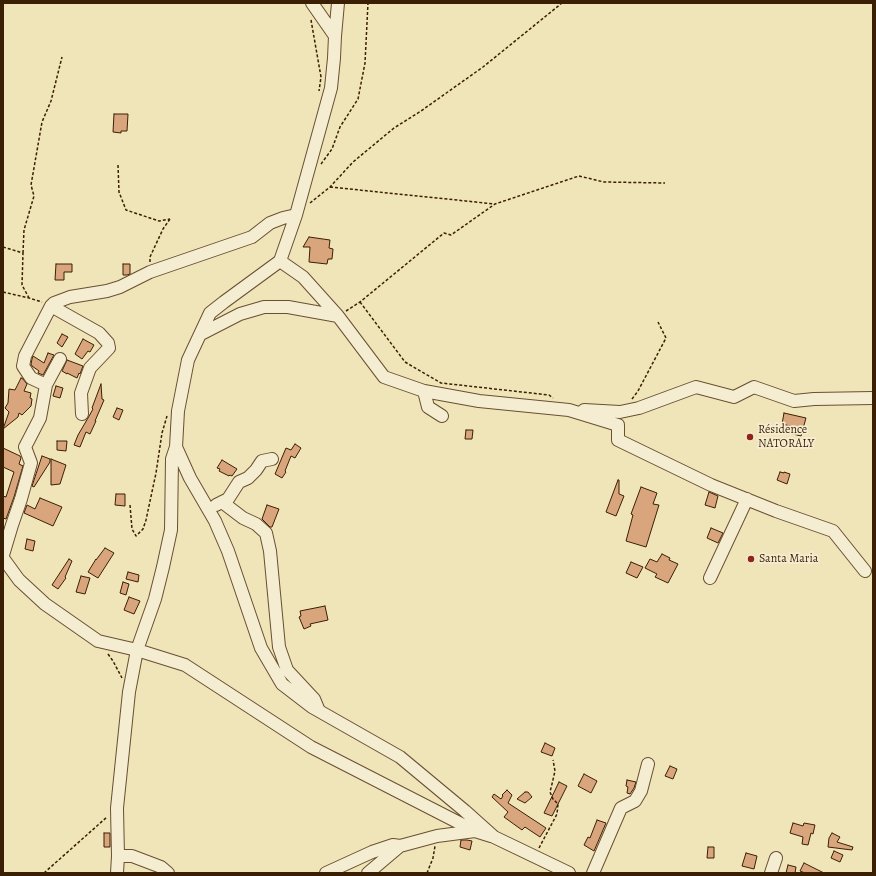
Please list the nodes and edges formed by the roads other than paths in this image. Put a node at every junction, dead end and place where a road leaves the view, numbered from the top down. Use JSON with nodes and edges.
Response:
{"nodes":[{"id":1,"x":312,"y":3,"type":"edge"},
{"id":2,"x":338,"y":3,"type":"edge"},
{"id":3,"x":335,"y":36,"type":"junction"},
{"id":4,"x":296,"y":215,"type":"junction"},
{"id":5,"x":280,"y":261,"type":"junction"},
{"id":6,"x":51,"y":306,"type":"junction"},
{"id":7,"x":338,"y":316,"type":"junction"},
{"id":8,"x":200,"y":334,"type":"junction"},
{"id":9,"x":60,"y":359,"type":"dead end"},
{"id":10,"x":46,"y":385,"type":"junction"},
{"id":11,"x":424,"y":391,"type":"junction"},
{"id":12,"x":873,"y":398,"type":"edge"},
{"id":13,"x":569,"y":410,"type":"junction"},
{"id":14,"x":82,"y":414,"type":"dead end"},
{"id":15,"x":442,"y":416,"type":"dead end"},
{"id":16,"x":176,"y":447,"type":"junction"},
{"id":17,"x":272,"y":459,"type":"dead end"},
{"id":18,"x":747,"y":499,"type":"junction"},
{"id":19,"x":222,"y":502,"type":"junction"},
{"id":20,"x":208,"y":509,"type":"junction"},
{"id":21,"x":3,"y":557,"type":"edge"},
{"id":22,"x":865,"y":571,"type":"dead end"},
{"id":23,"x":710,"y":578,"type":"dead end"},
{"id":24,"x":137,"y":650,"type":"junction"},
{"id":25,"x":319,"y":711,"type":"junction"},
{"id":26,"x":648,"y":764,"type":"dead end"},
{"id":27,"x":475,"y":832,"type":"junction"},
{"id":28,"x":494,"y":837,"type":"junction"},
{"id":29,"x":400,"y":846,"type":"junction"},
{"id":30,"x":118,"y":856,"type":"junction"},
{"id":31,"x":776,"y":858,"type":"dead end"},
{"id":32,"x":118,"y":873,"type":"edge"},
{"id":33,"x":168,"y":873,"type":"edge"},
{"id":34,"x":326,"y":873,"type":"edge"},
{"id":35,"x":368,"y":873,"type":"edge"},
{"id":36,"x":569,"y":873,"type":"edge"},
{"id":37,"x":593,"y":873,"type":"edge"},
{"id":38,"x":771,"y":873,"type":"edge"}],
"edges":[{"from":1,"to":3,"type":"street"},
{"from":2,"to":3,"type":"street"},
{"from":3,"to":4,"type":"street"},
{"from":4,"to":5,"type":"street"},
{"from":4,"to":6,"type":"street"},
{"from":5,"to":7,"type":"street"},
{"from":5,"to":8,"type":"street"},
{"from":6,"to":10,"type":"street"},
{"from":6,"to":14,"type":"street"},
{"from":7,"to":8,"type":"street"},
{"from":7,"to":11,"type":"street"},
{"from":8,"to":16,"type":"street"},
{"from":9,"to":10,"type":"street"},
{"from":10,"to":21,"type":"street"},
{"from":11,"to":13,"type":"street"},
{"from":11,"to":15,"type":"street"},
{"from":12,"to":13,"type":"street"},
{"from":13,"to":18,"type":"street"},
{"from":16,"to":20,"type":"street"},
{"from":16,"to":24,"type":"street"},
{"from":17,"to":19,"type":"street"},
{"from":18,"to":22,"type":"street"},
{"from":18,"to":23,"type":"street"},
{"from":19,"to":20,"type":"street"},
{"from":19,"to":25,"type":"street"},
{"from":20,"to":25,"type":"street"},
{"from":21,"to":24,"type":"street"},
{"from":24,"to":27,"type":"street"},
{"from":24,"to":30,"type":"street"},
{"from":25,"to":28,"type":"street"},
{"from":26,"to":37,"type":"street"},
{"from":27,"to":28,"type":"street"},
{"from":27,"to":29,"type":"street"},
{"from":28,"to":36,"type":"street"},
{"from":29,"to":34,"type":"street"},
{"from":29,"to":35,"type":"street"},
{"from":30,"to":32,"type":"street"},
{"from":30,"to":33,"type":"street"},
{"from":31,"to":38,"type":"street"}]}
